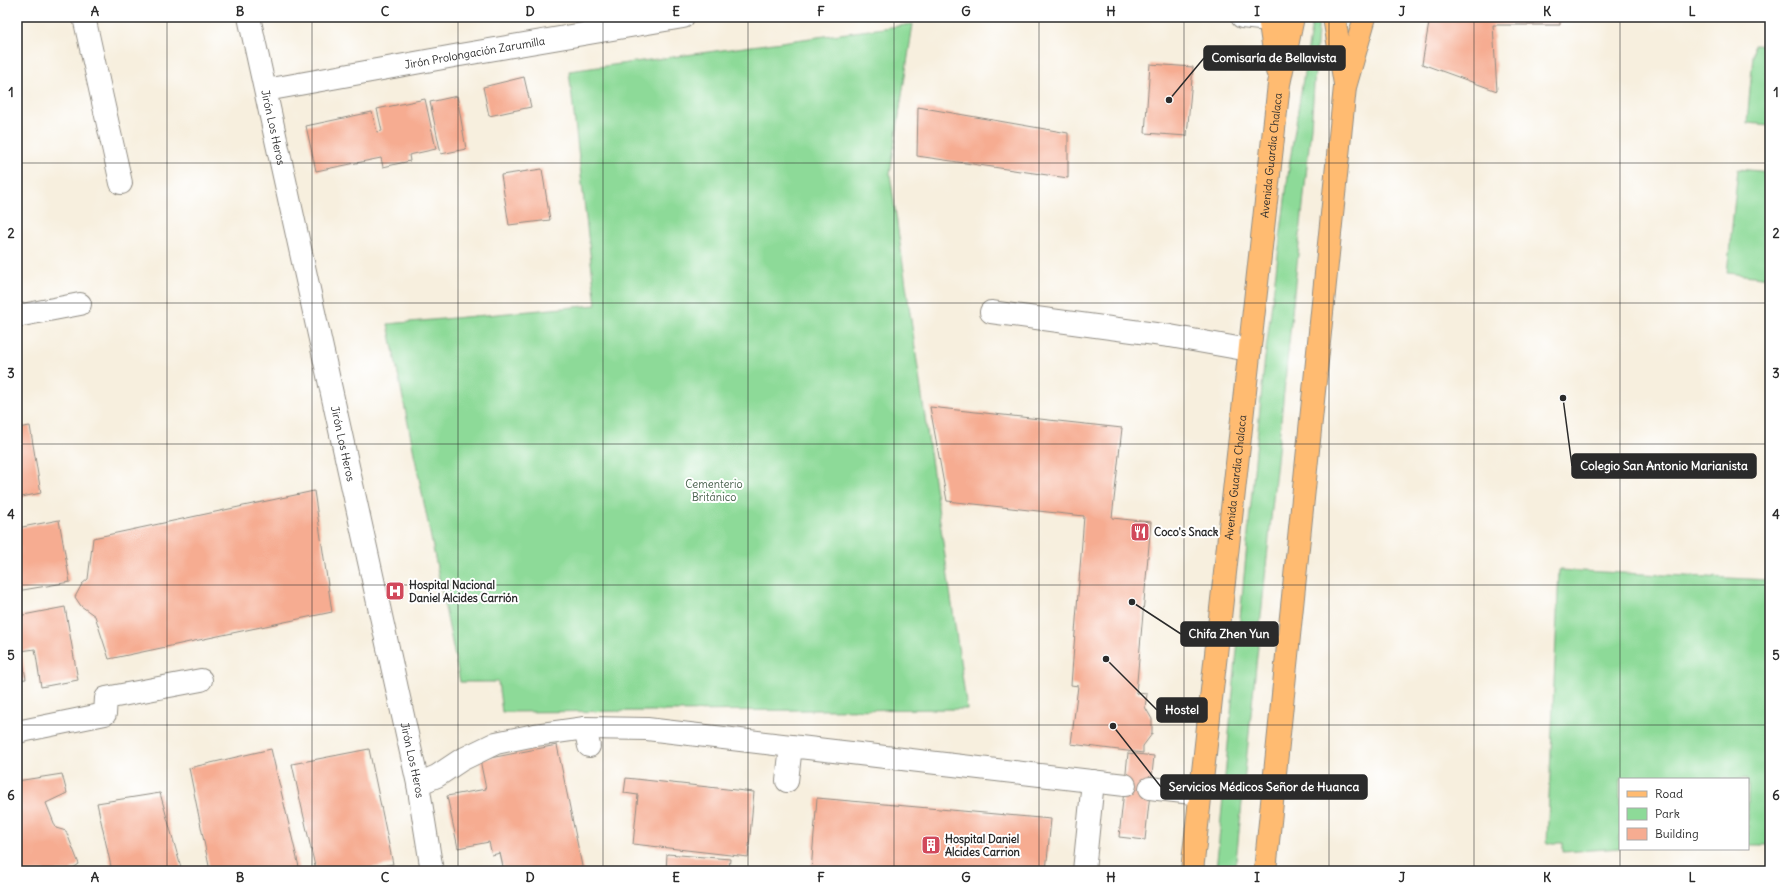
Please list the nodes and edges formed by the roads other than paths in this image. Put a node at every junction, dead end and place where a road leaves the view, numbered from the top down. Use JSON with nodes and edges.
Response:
{"nodes":[{"id":1,"x":84,"y":17,"type":"edge"},
{"id":2,"x":249,"y":17,"type":"edge"},
{"id":3,"x":684,"y":17,"type":"edge"},
{"id":4,"x":1242,"y":17,"type":"edge"},
{"id":5,"x":1293,"y":17,"type":"edge"},
{"id":6,"x":1334,"y":17,"type":"edge"},
{"id":7,"x":1365,"y":17,"type":"edge"},
{"id":8,"x":1269,"y":18,"type":"edge"},
{"id":9,"x":1279,"y":84,"type":"junction"},
{"id":10,"x":1345,"y":87,"type":"junction"},
{"id":11,"x":266,"y":90,"type":"junction"},
{"id":12,"x":121,"y":183,"type":"dead end"},
{"id":13,"x":80,"y":304,"type":"dead end"},
{"id":14,"x":991,"y":312,"type":"dead end"},
{"id":15,"x":17,"y":316,"type":"edge"},
{"id":16,"x":1249,"y":350,"type":"junction"},
{"id":17,"x":200,"y":680,"type":"dead end"},
{"id":18,"x":17,"y":732,"type":"edge"},
{"id":19,"x":792,"y":746,"type":"junction"},
{"id":20,"x":788,"y":781,"type":"dead end"},
{"id":21,"x":1092,"y":781,"type":"junction"},
{"id":22,"x":418,"y":784,"type":"junction"},
{"id":23,"x":1125,"y":785,"type":"dead end"},
{"id":24,"x":1150,"y":788,"type":"dead end"},
{"id":25,"x":1200,"y":794,"type":"junction"},
{"id":26,"x":432,"y":871,"type":"edge"},
{"id":27,"x":1084,"y":871,"type":"edge"},
{"id":28,"x":1192,"y":871,"type":"edge"},
{"id":29,"x":1265,"y":871,"type":"edge"}],
"edges":[{"from":1,"to":12,"type":"street"},
{"from":2,"to":11,"type":"street","name":"Jirón Los Heros"},
{"from":3,"to":11,"type":"street","name":"Jirón Prolongación Zarumilla"},
{"from":4,"to":8,"type":"street"},
{"from":5,"to":9,"type":"main road","name":"Avenida Guardia Chalaca"},
{"from":6,"to":10,"type":"main road"},
{"from":7,"to":10,"type":"main road"},
{"from":8,"to":9,"type":"main road","name":"Avenida Guardia Chalaca"},
{"from":9,"to":16,"type":"main road","name":"Avenida Guardia Chalaca"},
{"from":10,"to":29,"type":"main road"},
{"from":11,"to":22,"type":"street","name":"Jirón Los Heros"},
{"from":13,"to":15,"type":"street"},
{"from":14,"to":16,"type":"street"},
{"from":16,"to":25,"type":"main road","name":"Avenida Guardia Chalaca"},
{"from":17,"to":18,"type":"street"},
{"from":19,"to":20,"type":"street"},
{"from":19,"to":21,"type":"street"},
{"from":19,"to":22,"type":"street"},
{"from":21,"to":23,"type":"street"},
{"from":21,"to":27,"type":"street"},
{"from":22,"to":26,"type":"street","name":"Jirón Los Heros"},
{"from":24,"to":25,"type":"street"},
{"from":25,"to":28,"type":"main road","name":"Avenida Guardia Chalaca"}]}
